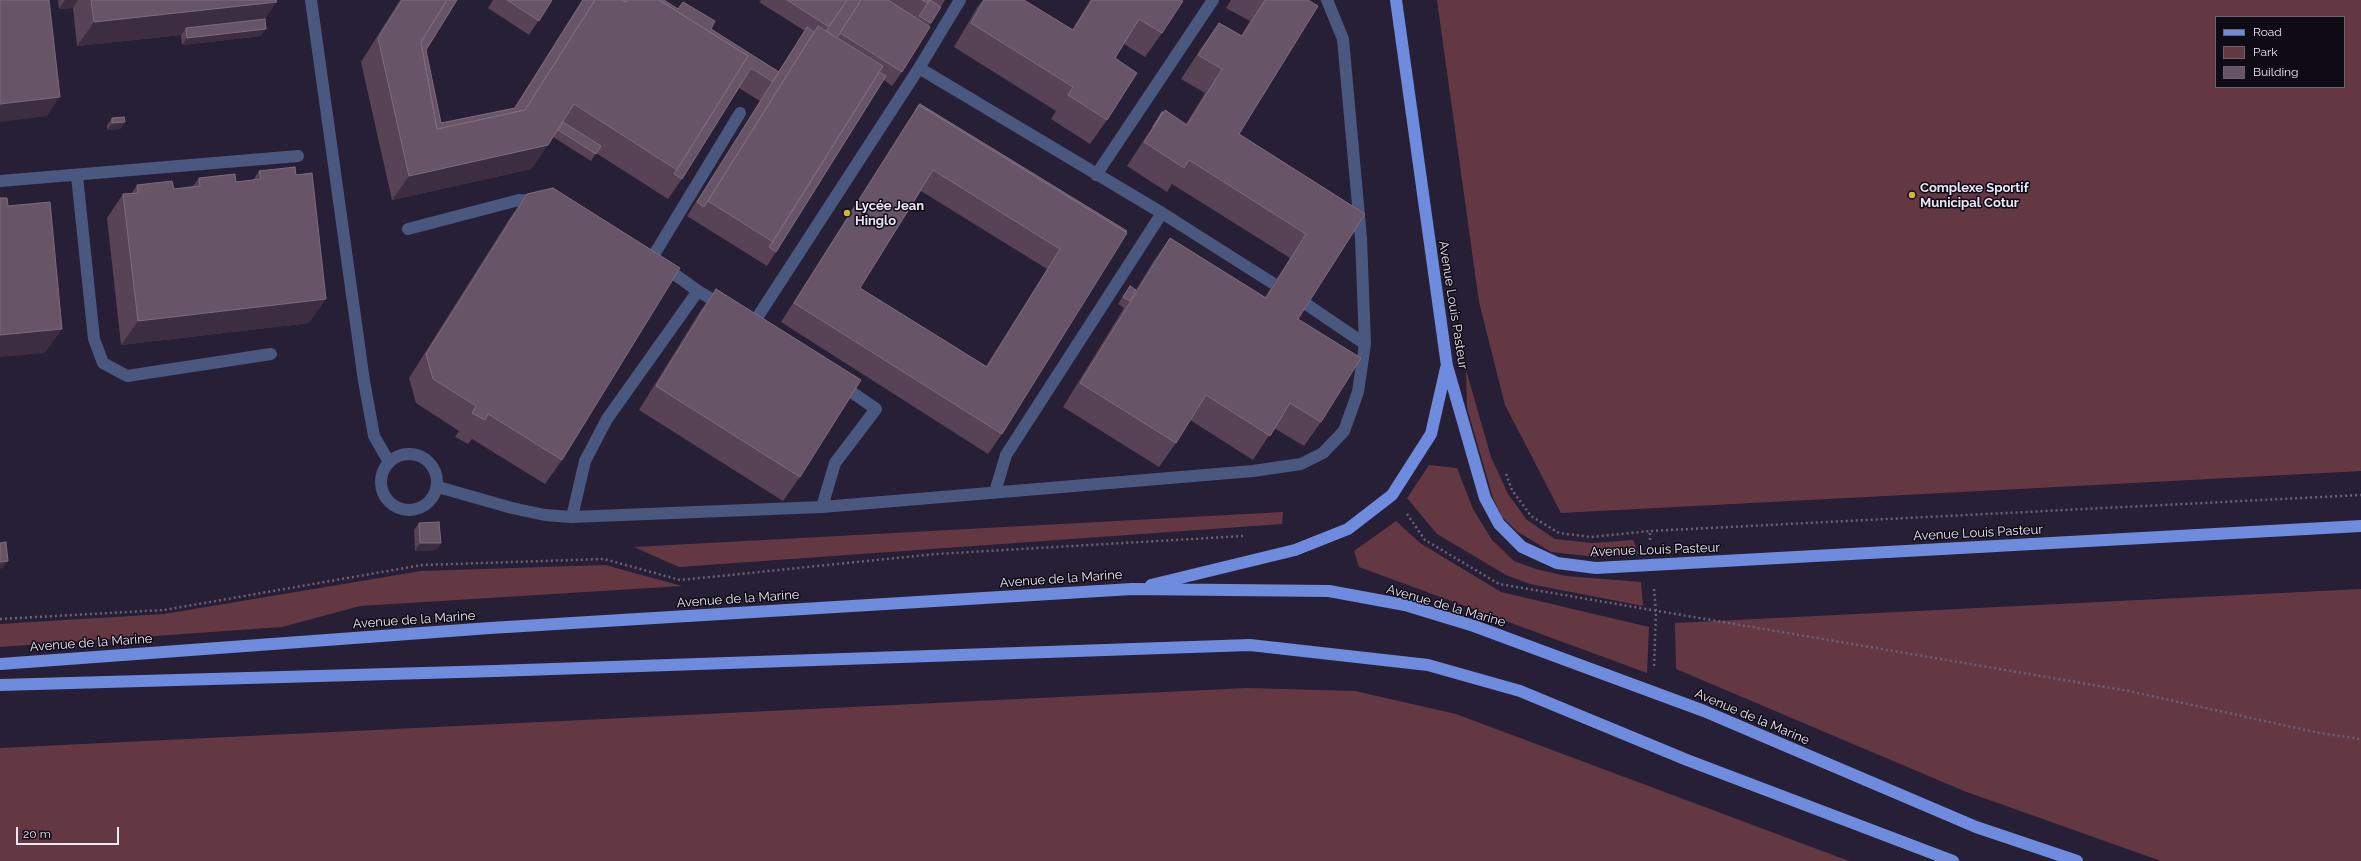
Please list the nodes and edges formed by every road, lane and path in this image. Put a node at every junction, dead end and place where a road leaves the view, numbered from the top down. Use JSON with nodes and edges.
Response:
{"nodes":[{"id":1,"x":311,"y":0,"type":"edge"},
{"id":2,"x":960,"y":0,"type":"edge"},
{"id":3,"x":1213,"y":0,"type":"edge"},
{"id":4,"x":1327,"y":0,"type":"edge"},
{"id":5,"x":1396,"y":0,"type":"edge"},
{"id":6,"x":919,"y":68,"type":"junction"},
{"id":7,"x":740,"y":113,"type":"dead end"},
{"id":8,"x":298,"y":156,"type":"dead end"},
{"id":9,"x":1096,"y":175,"type":"junction"},
{"id":10,"x":77,"y":176,"type":"junction"},
{"id":11,"x":0,"y":181,"type":"edge"},
{"id":12,"x":554,"y":201,"type":"edge"},
{"id":13,"x":1162,"y":213,"type":"junction"},
{"id":14,"x":408,"y":229,"type":"dead end"},
{"id":15,"x":639,"y":250,"type":"edge"},
{"id":16,"x":652,"y":258,"type":"junction"},
{"id":17,"x":1274,"y":284,"type":"edge"},
{"id":18,"x":698,"y":291,"type":"junction"},
{"id":19,"x":1306,"y":304,"type":"edge"},
{"id":20,"x":732,"y":311,"type":"edge"},
{"id":21,"x":766,"y":333,"type":"edge"},
{"id":22,"x":1365,"y":344,"type":"junction"},
{"id":23,"x":271,"y":354,"type":"dead end"},
{"id":24,"x":1446,"y":366,"type":"junction"},
{"id":25,"x":830,"y":378,"type":"edge"},
{"id":26,"x":389,"y":462,"type":"junction"},
{"id":27,"x":1504,"y":469,"type":"dead end"},
{"id":28,"x":438,"y":487,"type":"junction"},
{"id":29,"x":995,"y":492,"type":"junction"},
{"id":30,"x":2361,"y":495,"type":"edge"},
{"id":31,"x":822,"y":508,"type":"junction"},
{"id":32,"x":1404,"y":509,"type":"dead end"},
{"id":33,"x":572,"y":517,"type":"junction"},
{"id":34,"x":2361,"y":526,"type":"edge"},
{"id":35,"x":1650,"y":531,"type":"junction"},
{"id":36,"x":1250,"y":535,"type":"dead end"},
{"id":37,"x":1651,"y":565,"type":"junction"},
{"id":38,"x":1132,"y":589,"type":"junction"},
{"id":39,"x":1656,"y":611,"type":"junction"},
{"id":40,"x":0,"y":619,"type":"edge"},
{"id":41,"x":0,"y":664,"type":"edge"},
{"id":42,"x":0,"y":685,"type":"edge"},
{"id":43,"x":1654,"y":692,"type":"junction"},
{"id":44,"x":2361,"y":739,"type":"edge"},
{"id":45,"x":1953,"y":861,"type":"edge"},
{"id":46,"x":2077,"y":861,"type":"edge"}],
"edges":[{"from":1,"to":26,"type":"lane"},
{"from":2,"to":6,"type":"lane"},
{"from":3,"to":9,"type":"lane"},
{"from":4,"to":22,"type":"lane"},
{"from":5,"to":24,"type":"main road","name":"Avenue Louis Pasteur"},
{"from":6,"to":9,"type":"lane"},
{"from":6,"to":21,"type":"lane"},
{"from":7,"to":16,"type":"lane"},
{"from":8,"to":10,"type":"lane"},
{"from":9,"to":13,"type":"lane"},
{"from":10,"to":11,"type":"lane"},
{"from":10,"to":23,"type":"lane"},
{"from":12,"to":14,"type":"lane"},
{"from":13,"to":17,"type":"lane"},
{"from":13,"to":29,"type":"lane"},
{"from":15,"to":16,"type":"lane"},
{"from":16,"to":18,"type":"lane"},
{"from":18,"to":20,"type":"lane"},
{"from":18,"to":33,"type":"lane"},
{"from":19,"to":22,"type":"lane"},
{"from":22,"to":29,"type":"lane"},
{"from":24,"to":37,"type":"main road","name":"Avenue Louis Pasteur"},
{"from":24,"to":38,"type":"main road"},
{"from":25,"to":31,"type":"lane"},
{"from":26,"to":28,"type":"lane"},
{"from":26,"to":28,"type":"lane"},
{"from":27,"to":35,"type":"path"},
{"from":28,"to":33,"type":"lane"},
{"from":29,"to":31,"type":"lane"},
{"from":30,"to":35,"type":"path"},
{"from":31,"to":33,"type":"lane"},
{"from":32,"to":39,"type":"path"},
{"from":34,"to":37,"type":"main road","name":"Avenue Louis Pasteur"},
{"from":35,"to":37,"type":"path"},
{"from":36,"to":40,"type":"path"},
{"from":37,"to":39,"type":"path"},
{"from":38,"to":41,"type":"main road","name":"Avenue de la Marine"},
{"from":38,"to":43,"type":"main road","name":"Avenue de la Marine"},
{"from":39,"to":43,"type":"path"},
{"from":39,"to":44,"type":"path"},
{"from":42,"to":45,"type":"main road"},
{"from":43,"to":46,"type":"main road","name":"Avenue de la Marine"}]}
